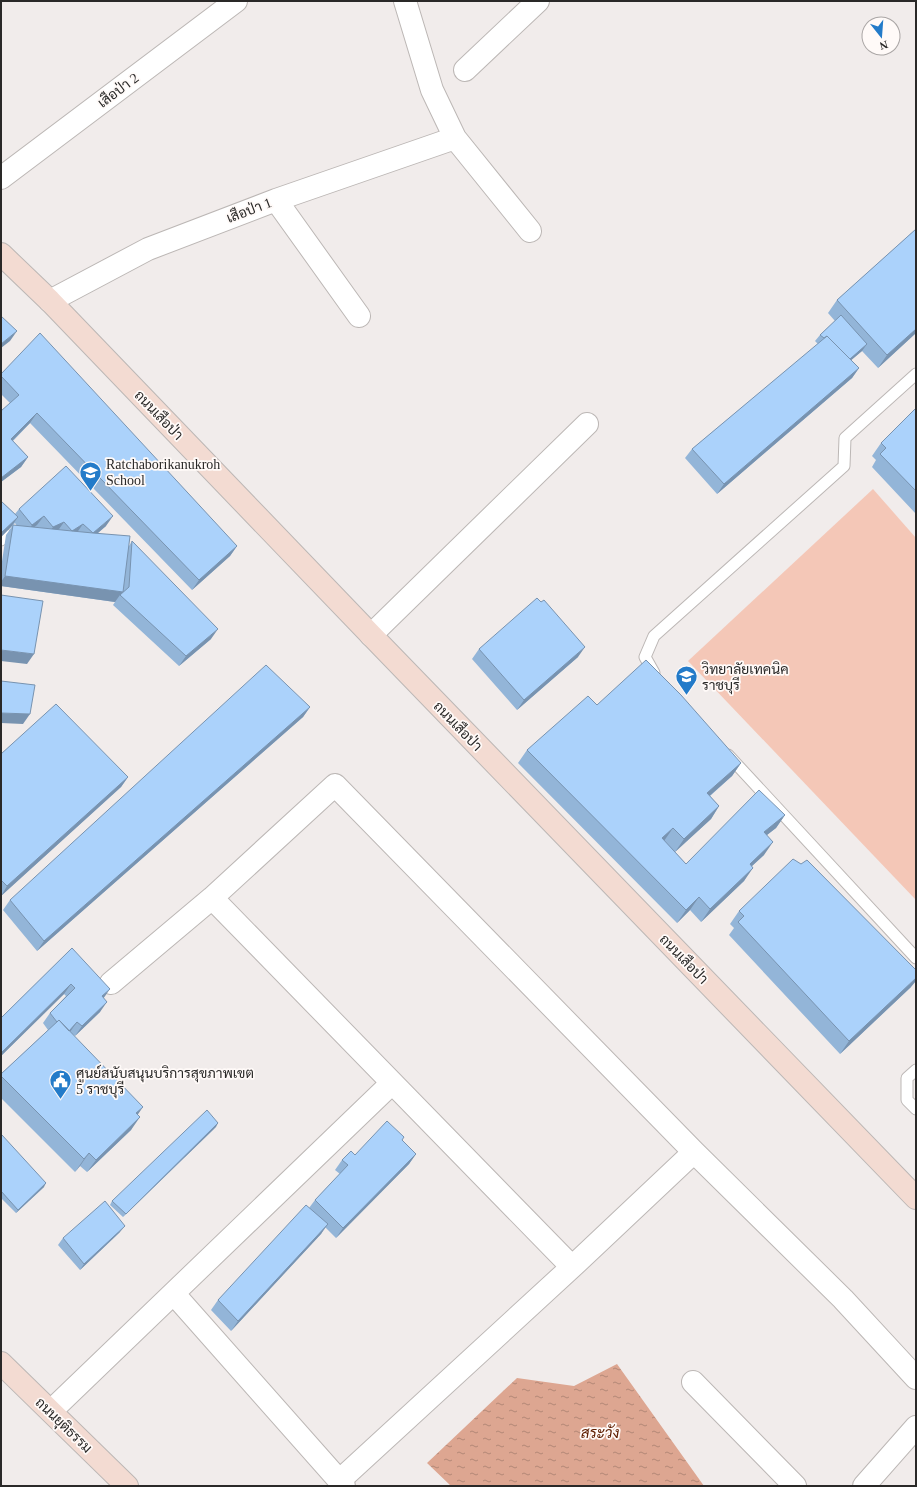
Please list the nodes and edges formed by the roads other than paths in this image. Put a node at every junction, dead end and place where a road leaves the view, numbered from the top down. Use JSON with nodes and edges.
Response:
{"nodes":[{"id":1,"x":236,"y":1,"type":"edge"},
{"id":2,"x":405,"y":1,"type":"edge"},
{"id":3,"x":538,"y":1,"type":"edge"},
{"id":4,"x":465,"y":70,"type":"dead end"},
{"id":5,"x":455,"y":138,"type":"junction"},
{"id":6,"x":1,"y":178,"type":"edge"},
{"id":7,"x":276,"y":200,"type":"junction"},
{"id":8,"x":530,"y":231,"type":"dead end"},
{"id":9,"x":1,"y":254,"type":"edge"},
{"id":10,"x":50,"y":301,"type":"junction"},
{"id":11,"x":359,"y":316,"type":"dead end"},
{"id":12,"x":916,"y":374,"type":"edge"},
{"id":13,"x":587,"y":424,"type":"dead end"},
{"id":14,"x":371,"y":635,"type":"junction"},
{"id":15,"x":658,"y":680,"type":"edge"},
{"id":16,"x":722,"y":749,"type":"edge"},
{"id":17,"x":212,"y":898,"type":"junction"},
{"id":18,"x":916,"y":958,"type":"edge"},
{"id":19,"x":111,"y":983,"type":"dead end"},
{"id":20,"x":916,"y":1070,"type":"edge"},
{"id":21,"x":392,"y":1083,"type":"junction"},
{"id":22,"x":916,"y":1110,"type":"edge"},
{"id":23,"x":694,"y":1152,"type":"junction"},
{"id":24,"x":916,"y":1198,"type":"edge"},
{"id":25,"x":572,"y":1267,"type":"junction"},
{"id":26,"x":174,"y":1294,"type":"junction"},
{"id":27,"x":2,"y":1367,"type":"edge"},
{"id":28,"x":916,"y":1378,"type":"edge"},
{"id":29,"x":693,"y":1382,"type":"dead end"},
{"id":30,"x":51,"y":1411,"type":"junction"},
{"id":31,"x":916,"y":1427,"type":"edge"},
{"id":32,"x":341,"y":1483,"type":"edge"},
{"id":33,"x":128,"y":1486,"type":"edge"},
{"id":34,"x":794,"y":1486,"type":"edge"},
{"id":35,"x":864,"y":1486,"type":"edge"}],
"edges":[{"from":1,"to":6,"type":"street","name":"เสือป่า 2"},
{"from":2,"to":5,"type":"street"},
{"from":3,"to":4,"type":"street"},
{"from":5,"to":7,"type":"street","name":"เสือป่า 1"},
{"from":5,"to":8,"type":"street"},
{"from":7,"to":10,"type":"street","name":"เสือป่า 1"},
{"from":7,"to":11,"type":"street"},
{"from":9,"to":10,"type":"street","name":"ถนนเสือป่า"},
{"from":10,"to":14,"type":"street","name":"ถนนเสือป่า"},
{"from":12,"to":15,"type":"lane"},
{"from":13,"to":14,"type":"street"},
{"from":14,"to":24,"type":"street","name":"ถนนเสือป่า"},
{"from":16,"to":18,"type":"lane"},
{"from":17,"to":19,"type":"street"},
{"from":17,"to":21,"type":"street"},
{"from":17,"to":23,"type":"street"},
{"from":20,"to":22,"type":"lane"},
{"from":21,"to":25,"type":"street"},
{"from":21,"to":26,"type":"street"},
{"from":23,"to":25,"type":"street"},
{"from":23,"to":28,"type":"street"},
{"from":25,"to":32,"type":"street"},
{"from":26,"to":30,"type":"street"},
{"from":26,"to":32,"type":"street"},
{"from":27,"to":30,"type":"street","name":"ถนนยุติธรรม"},
{"from":29,"to":34,"type":"street"},
{"from":30,"to":33,"type":"street","name":"ถนนยุติธรรม"},
{"from":31,"to":35,"type":"street"}]}
